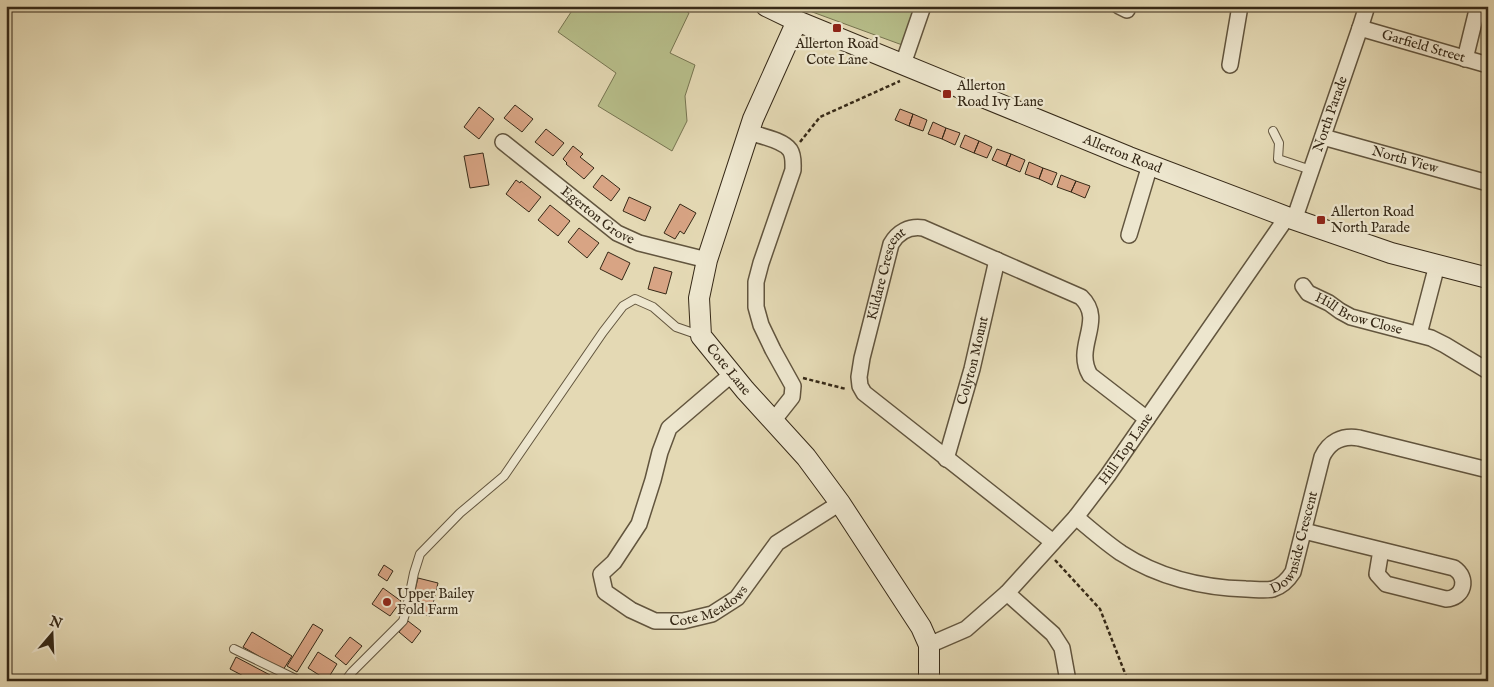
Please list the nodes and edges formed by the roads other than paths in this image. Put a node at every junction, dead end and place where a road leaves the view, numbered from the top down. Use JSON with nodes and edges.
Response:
{"nodes":[{"id":1,"x":766,"y":6,"type":"edge"},
{"id":2,"x":923,"y":6,"type":"edge"},
{"id":3,"x":1240,"y":6,"type":"edge"},
{"id":4,"x":1366,"y":6,"type":"edge"},
{"id":5,"x":1478,"y":6,"type":"edge"},
{"id":6,"x":797,"y":21,"type":"junction"},
{"id":7,"x":1360,"y":28,"type":"junction"},
{"id":8,"x":1465,"y":59,"type":"junction"},
{"id":9,"x":1230,"y":65,"type":"dead end"},
{"id":10,"x":1488,"y":65,"type":"edge"},
{"id":11,"x":912,"y":68,"type":"junction"},
{"id":12,"x":1273,"y":130,"type":"dead end"},
{"id":13,"x":749,"y":132,"type":"junction"},
{"id":14,"x":1323,"y":137,"type":"junction"},
{"id":15,"x":503,"y":142,"type":"dead end"},
{"id":16,"x":1150,"y":165,"type":"junction"},
{"id":17,"x":1311,"y":170,"type":"junction"},
{"id":18,"x":1488,"y":183,"type":"edge"},
{"id":19,"x":1291,"y":218,"type":"junction"},
{"id":20,"x":1130,"y":235,"type":"dead end"},
{"id":21,"x":706,"y":260,"type":"junction"},
{"id":22,"x":997,"y":260,"type":"junction"},
{"id":23,"x":1437,"y":265,"type":"junction"},
{"id":24,"x":1486,"y":272,"type":"edge"},
{"id":25,"x":1303,"y":286,"type":"dead end"},
{"id":26,"x":1419,"y":334,"type":"junction"},
{"id":27,"x":701,"y":336,"type":"junction"},
{"id":28,"x":1488,"y":370,"type":"edge"},
{"id":29,"x":732,"y":374,"type":"junction"},
{"id":30,"x":1148,"y":419,"type":"junction"},
{"id":31,"x":774,"y":421,"type":"junction"},
{"id":32,"x":946,"y":459,"type":"junction"},
{"id":33,"x":1488,"y":470,"type":"edge"},
{"id":34,"x":840,"y":503,"type":"junction"},
{"id":35,"x":1076,"y":517,"type":"junction"},
{"id":36,"x":1304,"y":531,"type":"junction"},
{"id":37,"x":1049,"y":546,"type":"junction"},
{"id":38,"x":1380,"y":550,"type":"junction"},
{"id":39,"x":1007,"y":593,"type":"junction"},
{"id":40,"x":929,"y":645,"type":"junction"},
{"id":41,"x":234,"y":649,"type":"dead end"},
{"id":42,"x":300,"y":681,"type":"edge"},
{"id":43,"x":345,"y":681,"type":"edge"},
{"id":44,"x":929,"y":681,"type":"edge"},
{"id":45,"x":1068,"y":681,"type":"edge"}],
"edges":[{"from":1,"to":6,"type":"street","name":"Allerton Road"},
{"from":2,"to":11,"type":"street"},
{"from":3,"to":9,"type":"street"},
{"from":4,"to":7,"type":"street","name":"North Parade"},
{"from":5,"to":8,"type":"street"},
{"from":6,"to":11,"type":"street","name":"Allerton Road"},
{"from":6,"to":13,"type":"street","name":"Cote Lane"},
{"from":7,"to":8,"type":"street","name":"Garfield Street"},
{"from":7,"to":14,"type":"street","name":"North Parade"},
{"from":8,"to":10,"type":"street","name":"Garfield Street"},
{"from":11,"to":16,"type":"street","name":"Allerton Road"},
{"from":12,"to":17,"type":"lane"},
{"from":13,"to":21,"type":"street","name":"Cote Lane"},
{"from":13,"to":31,"type":"street"},
{"from":14,"to":17,"type":"street","name":"North Parade"},
{"from":14,"to":18,"type":"street","name":"North View"},
{"from":15,"to":21,"type":"street","name":"Egerton Grove"},
{"from":16,"to":19,"type":"street","name":"Allerton Road"},
{"from":16,"to":20,"type":"street"},
{"from":17,"to":19,"type":"street","name":"North Parade"},
{"from":19,"to":23,"type":"street","name":"Allerton Road"},
{"from":19,"to":30,"type":"street","name":"Hill Top Lane"},
{"from":21,"to":27,"type":"street","name":"Cote Lane"},
{"from":22,"to":30,"type":"street","name":"Kildare Crescent"},
{"from":22,"to":32,"type":"street","name":"Colyton Mount"},
{"from":22,"to":32,"type":"street","name":"Kildare Crescent"},
{"from":23,"to":24,"type":"street","name":"Allerton Road"},
{"from":23,"to":26,"type":"street","name":"Hill Brow Close"},
{"from":25,"to":26,"type":"street","name":"Hill Brow Close"},
{"from":26,"to":28,"type":"street","name":"Hill Brow Close"},
{"from":27,"to":29,"type":"street","name":"Cote Lane"},
{"from":27,"to":43,"type":"lane"},
{"from":29,"to":31,"type":"street","name":"Cote Lane"},
{"from":29,"to":34,"type":"street","name":"Cote Meadows"},
{"from":30,"to":35,"type":"street","name":"Hill Top Lane"},
{"from":31,"to":34,"type":"street","name":"Cote Lane"},
{"from":32,"to":37,"type":"street"},
{"from":33,"to":36,"type":"street","name":"Downside Crescent"},
{"from":34,"to":40,"type":"street","name":"Cote Lane"},
{"from":35,"to":36,"type":"street","name":"Downside Crescent"},
{"from":35,"to":37,"type":"street","name":"Hill Top Lane"},
{"from":36,"to":38,"type":"street"},
{"from":37,"to":39,"type":"street","name":"Hill Top Lane"},
{"from":38,"to":38,"type":"street"},
{"from":39,"to":40,"type":"street","name":"Hill Top Lane"},
{"from":39,"to":45,"type":"street"},
{"from":40,"to":44,"type":"street","name":"Cote Lane"},
{"from":41,"to":42,"type":"lane"}]}
